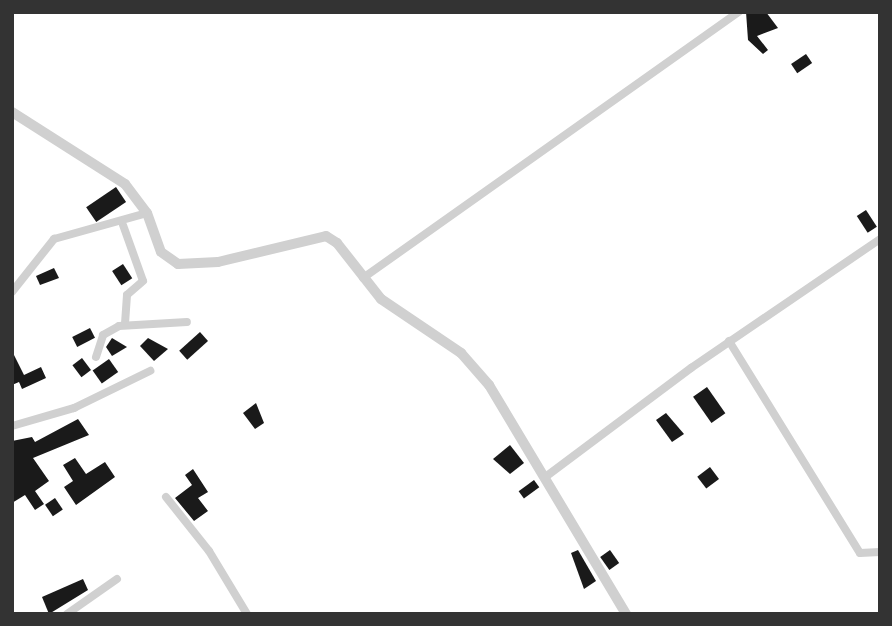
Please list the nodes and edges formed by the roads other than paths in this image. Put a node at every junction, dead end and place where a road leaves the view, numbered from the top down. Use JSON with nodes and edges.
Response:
{"nodes":[{"id":1,"x":739,"y":12,"type":"edge"},
{"id":2,"x":12,"y":112,"type":"edge"},
{"id":3,"x":147,"y":213,"type":"junction"},
{"id":4,"x":122,"y":225,"type":"junction"},
{"id":5,"x":880,"y":239,"type":"edge"},
{"id":6,"x":363,"y":278,"type":"junction"},
{"id":7,"x":12,"y":292,"type":"edge"},
{"id":8,"x":187,"y":322,"type":"dead end"},
{"id":9,"x":125,"y":324,"type":"junction"},
{"id":10,"x":729,"y":341,"type":"junction"},
{"id":11,"x":96,"y":357,"type":"dead end"},
{"id":12,"x":150,"y":370,"type":"dead end"},
{"id":13,"x":12,"y":426,"type":"edge"},
{"id":14,"x":544,"y":478,"type":"junction"},
{"id":15,"x":166,"y":497,"type":"dead end"},
{"id":16,"x":880,"y":552,"type":"edge"},
{"id":17,"x":117,"y":579,"type":"dead end"},
{"id":18,"x":67,"y":614,"type":"edge"},
{"id":19,"x":247,"y":614,"type":"edge"},
{"id":20,"x":626,"y":614,"type":"edge"}],
"edges":[{"from":1,"to":6,"type":"street"},
{"from":2,"to":3,"type":"street"},
{"from":3,"to":4,"type":"street"},
{"from":3,"to":6,"type":"street"},
{"from":4,"to":7,"type":"street"},
{"from":4,"to":9,"type":"street"},
{"from":5,"to":10,"type":"street"},
{"from":6,"to":14,"type":"street"},
{"from":8,"to":9,"type":"street"},
{"from":9,"to":11,"type":"street"},
{"from":10,"to":14,"type":"street"},
{"from":10,"to":16,"type":"street"},
{"from":12,"to":13,"type":"street"},
{"from":14,"to":20,"type":"street"},
{"from":15,"to":19,"type":"street"},
{"from":17,"to":18,"type":"street"}]}
